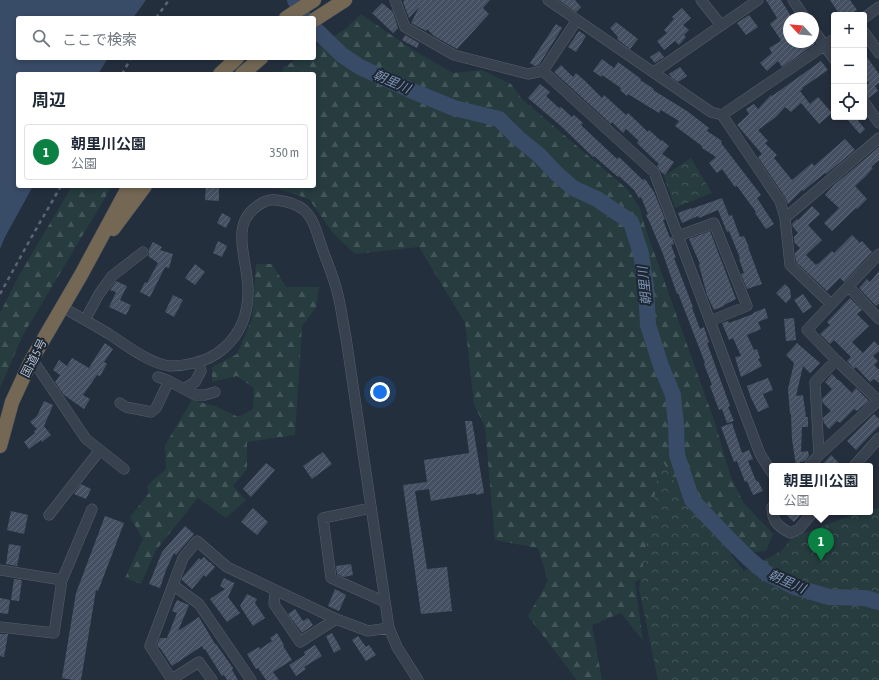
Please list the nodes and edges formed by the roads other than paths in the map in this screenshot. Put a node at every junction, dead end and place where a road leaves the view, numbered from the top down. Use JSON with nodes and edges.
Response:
{"nodes":[{"id":1,"x":314,"y":0,"type":"edge"},
{"id":2,"x":395,"y":0,"type":"edge"},
{"id":3,"x":548,"y":0,"type":"edge"},
{"id":4,"x":701,"y":0,"type":"edge"},
{"id":5,"x":758,"y":0,"type":"edge"},
{"id":6,"x":792,"y":0,"type":"edge"},
{"id":7,"x":341,"y":3,"type":"edge"},
{"id":8,"x":879,"y":7,"type":"edge"},
{"id":9,"x":801,"y":12,"type":"edge"},
{"id":10,"x":289,"y":16,"type":"edge"},
{"id":11,"x":867,"y":16,"type":"edge"},
{"id":12,"x":316,"y":19,"type":"edge"},
{"id":13,"x":577,"y":20,"type":"junction"},
{"id":14,"x":721,"y":25,"type":"junction"},
{"id":15,"x":867,"y":36,"type":"edge"},
{"id":16,"x":819,"y":38,"type":"edge"},
{"id":17,"x":831,"y":41,"type":"edge"},
{"id":18,"x":824,"y":45,"type":"junction"},
{"id":19,"x":879,"y":53,"type":"edge"},
{"id":20,"x":831,"y":55,"type":"edge"},
{"id":21,"x":235,"y":60,"type":"edge"},
{"id":22,"x":259,"y":60,"type":"edge"},
{"id":23,"x":543,"y":71,"type":"junction"},
{"id":24,"x":222,"y":72,"type":"edge"},
{"id":25,"x":244,"y":72,"type":"edge"},
{"id":26,"x":654,"y":72,"type":"junction"},
{"id":27,"x":867,"y":106,"type":"edge"},
{"id":28,"x":722,"y":115,"type":"junction"},
{"id":29,"x":879,"y":123,"type":"edge"},
{"id":30,"x":879,"y":138,"type":"edge"},
{"id":31,"x":128,"y":188,"type":"edge"},
{"id":32,"x":143,"y":188,"type":"edge"},
{"id":33,"x":785,"y":218,"type":"junction"},
{"id":34,"x":678,"y":236,"type":"junction"},
{"id":35,"x":143,"y":252,"type":"dead end"},
{"id":36,"x":879,"y":254,"type":"edge"},
{"id":37,"x":80,"y":275,"type":"junction"},
{"id":38,"x":849,"y":287,"type":"junction"},
{"id":39,"x":830,"y":304,"type":"junction"},
{"id":40,"x":62,"y":307,"type":"junction"},
{"id":41,"x":879,"y":319,"type":"edge"},
{"id":42,"x":85,"y":320,"type":"junction"},
{"id":43,"x":710,"y":321,"type":"junction"},
{"id":44,"x":32,"y":359,"type":"junction"},
{"id":45,"x":836,"y":360,"type":"junction"},
{"id":46,"x":198,"y":362,"type":"junction"},
{"id":47,"x":158,"y":377,"type":"dead end"},
{"id":48,"x":169,"y":381,"type":"junction"},
{"id":49,"x":184,"y":388,"type":"junction"},
{"id":50,"x":215,"y":392,"type":"dead end"},
{"id":51,"x":879,"y":401,"type":"edge"},
{"id":52,"x":120,"y":403,"type":"dead end"},
{"id":53,"x":879,"y":438,"type":"edge"},
{"id":54,"x":0,"y":446,"type":"edge"},
{"id":55,"x":100,"y":450,"type":"junction"},
{"id":56,"x":818,"y":455,"type":"junction"},
{"id":57,"x":811,"y":463,"type":"edge"},
{"id":58,"x":857,"y":463,"type":"edge"},
{"id":59,"x":769,"y":468,"type":"edge"},
{"id":60,"x":124,"y":469,"type":"dead end"},
{"id":61,"x":371,"y":508,"type":"junction"},
{"id":62,"x":92,"y":509,"type":"dead end"},
{"id":63,"x":49,"y":515,"type":"dead end"},
{"id":64,"x":772,"y":515,"type":"edge"},
{"id":65,"x":811,"y":515,"type":"edge"},
{"id":66,"x":0,"y":570,"type":"edge"},
{"id":67,"x":62,"y":580,"type":"junction"},
{"id":68,"x":173,"y":585,"type":"junction"},
{"id":69,"x":275,"y":590,"type":"junction"},
{"id":70,"x":386,"y":602,"type":"junction"},
{"id":71,"x":336,"y":619,"type":"junction"},
{"id":72,"x":0,"y":627,"type":"edge"},
{"id":73,"x":389,"y":628,"type":"junction"},
{"id":74,"x":172,"y":680,"type":"edge"},
{"id":75,"x":212,"y":680,"type":"edge"},
{"id":76,"x":251,"y":680,"type":"edge"},
{"id":77,"x":418,"y":680,"type":"edge"}],
"edges":[{"from":1,"to":10,"type":"highway"},
{"from":2,"to":23,"type":"street"},
{"from":3,"to":13,"type":"street"},
{"from":4,"to":14,"type":"street"},
{"from":5,"to":14,"type":"street"},
{"from":6,"to":9,"type":"street"},
{"from":7,"to":12,"type":"highway"},
{"from":8,"to":11,"type":"street"},
{"from":13,"to":23,"type":"street"},
{"from":13,"to":26,"type":"street"},
{"from":14,"to":26,"type":"street"},
{"from":15,"to":19,"type":"street"},
{"from":16,"to":18,"type":"street"},
{"from":17,"to":18,"type":"street"},
{"from":18,"to":20,"type":"street"},
{"from":18,"to":28,"type":"street"},
{"from":21,"to":24,"type":"highway"},
{"from":22,"to":25,"type":"highway"},
{"from":23,"to":34,"type":"street"},
{"from":26,"to":28,"type":"street"},
{"from":27,"to":29,"type":"street"},
{"from":28,"to":33,"type":"street"},
{"from":30,"to":33,"type":"street"},
{"from":31,"to":37,"type":"highway","name":"国道5号"},
{"from":32,"to":37,"type":"highway","name":"国道5号"},
{"from":33,"to":39,"type":"street"},
{"from":34,"to":43,"type":"street"},
{"from":34,"to":43,"type":"street"},
{"from":35,"to":42,"type":"street"},
{"from":36,"to":38,"type":"street"},
{"from":37,"to":40,"type":"highway","name":"国道5号"},
{"from":38,"to":39,"type":"street"},
{"from":38,"to":41,"type":"street"},
{"from":39,"to":45,"type":"street"},
{"from":40,"to":42,"type":"street"},
{"from":40,"to":44,"type":"highway","name":"国道5号"},
{"from":42,"to":46,"type":"street"},
{"from":43,"to":59,"type":"street"},
{"from":44,"to":54,"type":"highway","name":"国道5号"},
{"from":44,"to":55,"type":"street"},
{"from":45,"to":51,"type":"street"},
{"from":45,"to":56,"type":"street"},
{"from":46,"to":49,"type":"street"},
{"from":46,"to":61,"type":"street"},
{"from":47,"to":48,"type":"street"},
{"from":48,"to":49,"type":"street"},
{"from":48,"to":52,"type":"street"},
{"from":49,"to":50,"type":"street"},
{"from":51,"to":56,"type":"street"},
{"from":53,"to":58,"type":"street"},
{"from":55,"to":60,"type":"street"},
{"from":55,"to":63,"type":"street"},
{"from":56,"to":57,"type":"street"},
{"from":61,"to":70,"type":"street"},
{"from":61,"to":70,"type":"street"},
{"from":62,"to":67,"type":"street"},
{"from":64,"to":65,"type":"street"},
{"from":66,"to":67,"type":"street"},
{"from":67,"to":72,"type":"street"},
{"from":68,"to":69,"type":"street"},
{"from":68,"to":74,"type":"street"},
{"from":68,"to":76,"type":"street"},
{"from":69,"to":71,"type":"street"},
{"from":69,"to":71,"type":"street"},
{"from":70,"to":73,"type":"street"},
{"from":71,"to":73,"type":"street"},
{"from":73,"to":77,"type":"street"},
{"from":74,"to":75,"type":"street"}]}
